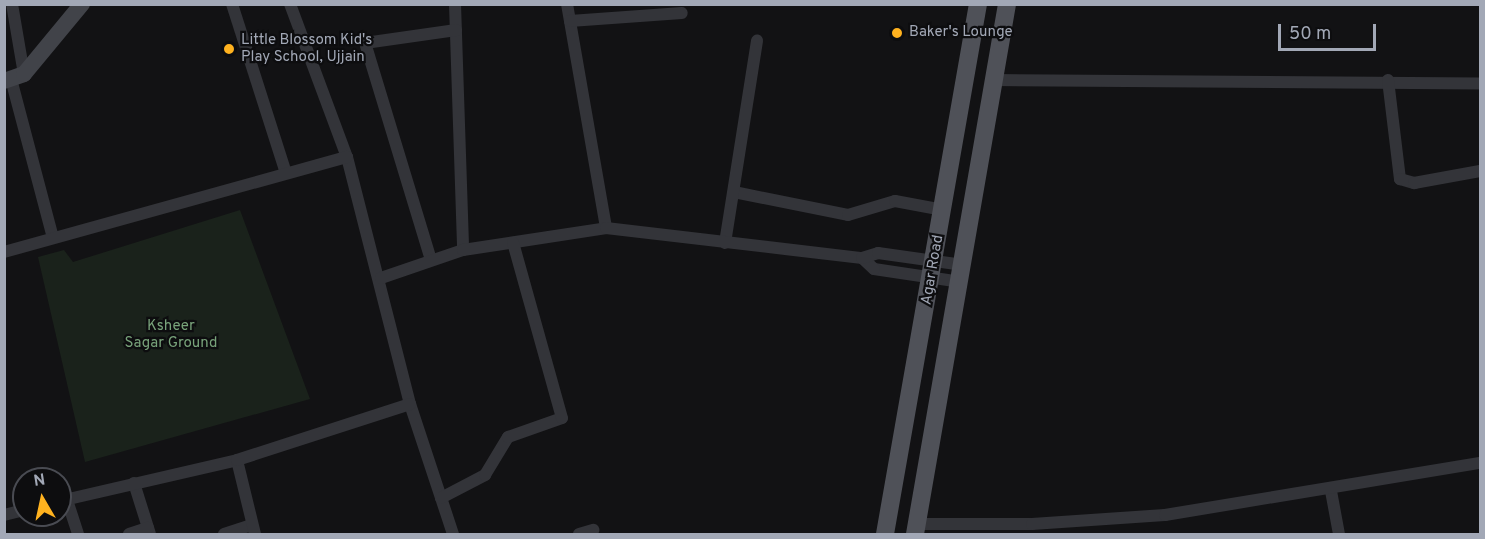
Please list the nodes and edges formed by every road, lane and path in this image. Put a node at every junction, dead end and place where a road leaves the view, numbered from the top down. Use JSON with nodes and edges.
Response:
{"nodes":[{"id":1,"x":12,"y":4,"type":"edge"},
{"id":2,"x":82,"y":4,"type":"edge"},
{"id":3,"x":231,"y":4,"type":"edge"},
{"id":4,"x":290,"y":4,"type":"edge"},
{"id":5,"x":455,"y":4,"type":"edge"},
{"id":6,"x":567,"y":4,"type":"edge"},
{"id":7,"x":978,"y":4,"type":"edge"},
{"id":8,"x":1007,"y":4,"type":"edge"},
{"id":9,"x":682,"y":13,"type":"dead end"},
{"id":10,"x":570,"y":21,"type":"junction"},
{"id":11,"x":456,"y":30,"type":"junction"},
{"id":12,"x":757,"y":41,"type":"dead end"},
{"id":13,"x":13,"y":78,"type":"edge"},
{"id":14,"x":993,"y":80,"type":"junction"},
{"id":15,"x":1388,"y":80,"type":"junction"},
{"id":16,"x":1480,"y":83,"type":"edge"},
{"id":17,"x":347,"y":157,"type":"junction"},
{"id":18,"x":1480,"y":171,"type":"edge"},
{"id":19,"x":286,"y":173,"type":"junction"},
{"id":20,"x":734,"y":192,"type":"junction"},
{"id":21,"x":943,"y":210,"type":"junction"},
{"id":22,"x":606,"y":228,"type":"junction"},
{"id":23,"x":53,"y":238,"type":"junction"},
{"id":24,"x":513,"y":243,"type":"junction"},
{"id":25,"x":725,"y":243,"type":"junction"},
{"id":26,"x":462,"y":250,"type":"junction"},
{"id":27,"x":4,"y":252,"type":"edge"},
{"id":28,"x":862,"y":258,"type":"junction"},
{"id":29,"x":431,"y":260,"type":"junction"},
{"id":30,"x":934,"y":261,"type":"junction"},
{"id":31,"x":962,"y":274,"type":"junction"},
{"id":32,"x":381,"y":278,"type":"junction"},
{"id":33,"x":931,"y":280,"type":"junction"},
{"id":34,"x":410,"y":404,"type":"junction"},
{"id":35,"x":237,"y":460,"type":"junction"},
{"id":36,"x":1480,"y":463,"type":"edge"},
{"id":37,"x":134,"y":483,"type":"junction"},
{"id":38,"x":1331,"y":491,"type":"junction"},
{"id":39,"x":72,"y":498,"type":"edge"},
{"id":40,"x":441,"y":498,"type":"junction"},
{"id":41,"x":72,"y":519,"type":"edge"},
{"id":42,"x":916,"y":529,"type":"edge"},
{"id":43,"x":253,"y":530,"type":"edge"},
{"id":44,"x":593,"y":530,"type":"dead end"},
{"id":45,"x":149,"y":531,"type":"edge"},
{"id":46,"x":78,"y":534,"type":"edge"},
{"id":47,"x":129,"y":534,"type":"edge"},
{"id":48,"x":224,"y":534,"type":"edge"},
{"id":49,"x":453,"y":534,"type":"edge"},
{"id":50,"x":579,"y":534,"type":"edge"},
{"id":51,"x":885,"y":534,"type":"edge"},
{"id":52,"x":1339,"y":534,"type":"edge"}],
"edges":[{"from":1,"to":13,"type":"street"},
{"from":2,"to":13,"type":"street"},
{"from":3,"to":19,"type":"street"},
{"from":4,"to":17,"type":"street"},
{"from":5,"to":11,"type":"street"},
{"from":6,"to":10,"type":"street"},
{"from":7,"to":21,"type":"main road","name":"Agar Road"},
{"from":8,"to":14,"type":"main road"},
{"from":9,"to":10,"type":"street"},
{"from":10,"to":22,"type":"street"},
{"from":11,"to":26,"type":"street"},
{"from":11,"to":29,"type":"street"},
{"from":12,"to":20,"type":"street"},
{"from":13,"to":23,"type":"street"},
{"from":14,"to":15,"type":"street"},
{"from":14,"to":31,"type":"main road"},
{"from":15,"to":16,"type":"street"},
{"from":15,"to":18,"type":"street"},
{"from":17,"to":19,"type":"street"},
{"from":17,"to":32,"type":"street"},
{"from":19,"to":23,"type":"street"},
{"from":20,"to":21,"type":"street"},
{"from":20,"to":25,"type":"street"},
{"from":21,"to":30,"type":"main road","name":"Agar Road"},
{"from":22,"to":24,"type":"street"},
{"from":22,"to":25,"type":"street"},
{"from":23,"to":27,"type":"street"},
{"from":24,"to":26,"type":"street"},
{"from":24,"to":40,"type":"street"},
{"from":25,"to":28,"type":"street"},
{"from":26,"to":29,"type":"street"},
{"from":28,"to":30,"type":"street"},
{"from":28,"to":33,"type":"street"},
{"from":29,"to":32,"type":"street"},
{"from":30,"to":31,"type":"street"},
{"from":30,"to":33,"type":"main road","name":"Agar Road"},
{"from":31,"to":33,"type":"street"},
{"from":31,"to":42,"type":"main road"},
{"from":32,"to":34,"type":"street"},
{"from":33,"to":51,"type":"main road","name":"Agar Road"},
{"from":34,"to":35,"type":"street"},
{"from":34,"to":40,"type":"street"},
{"from":35,"to":37,"type":"street"},
{"from":35,"to":43,"type":"street"},
{"from":36,"to":38,"type":"street"},
{"from":37,"to":39,"type":"street"},
{"from":37,"to":45,"type":"street"},
{"from":38,"to":42,"type":"street"},
{"from":38,"to":52,"type":"street"},
{"from":40,"to":49,"type":"street"},
{"from":41,"to":46,"type":"street"},
{"from":43,"to":48,"type":"street"},
{"from":44,"to":50,"type":"street"},
{"from":45,"to":47,"type":"street"}]}
